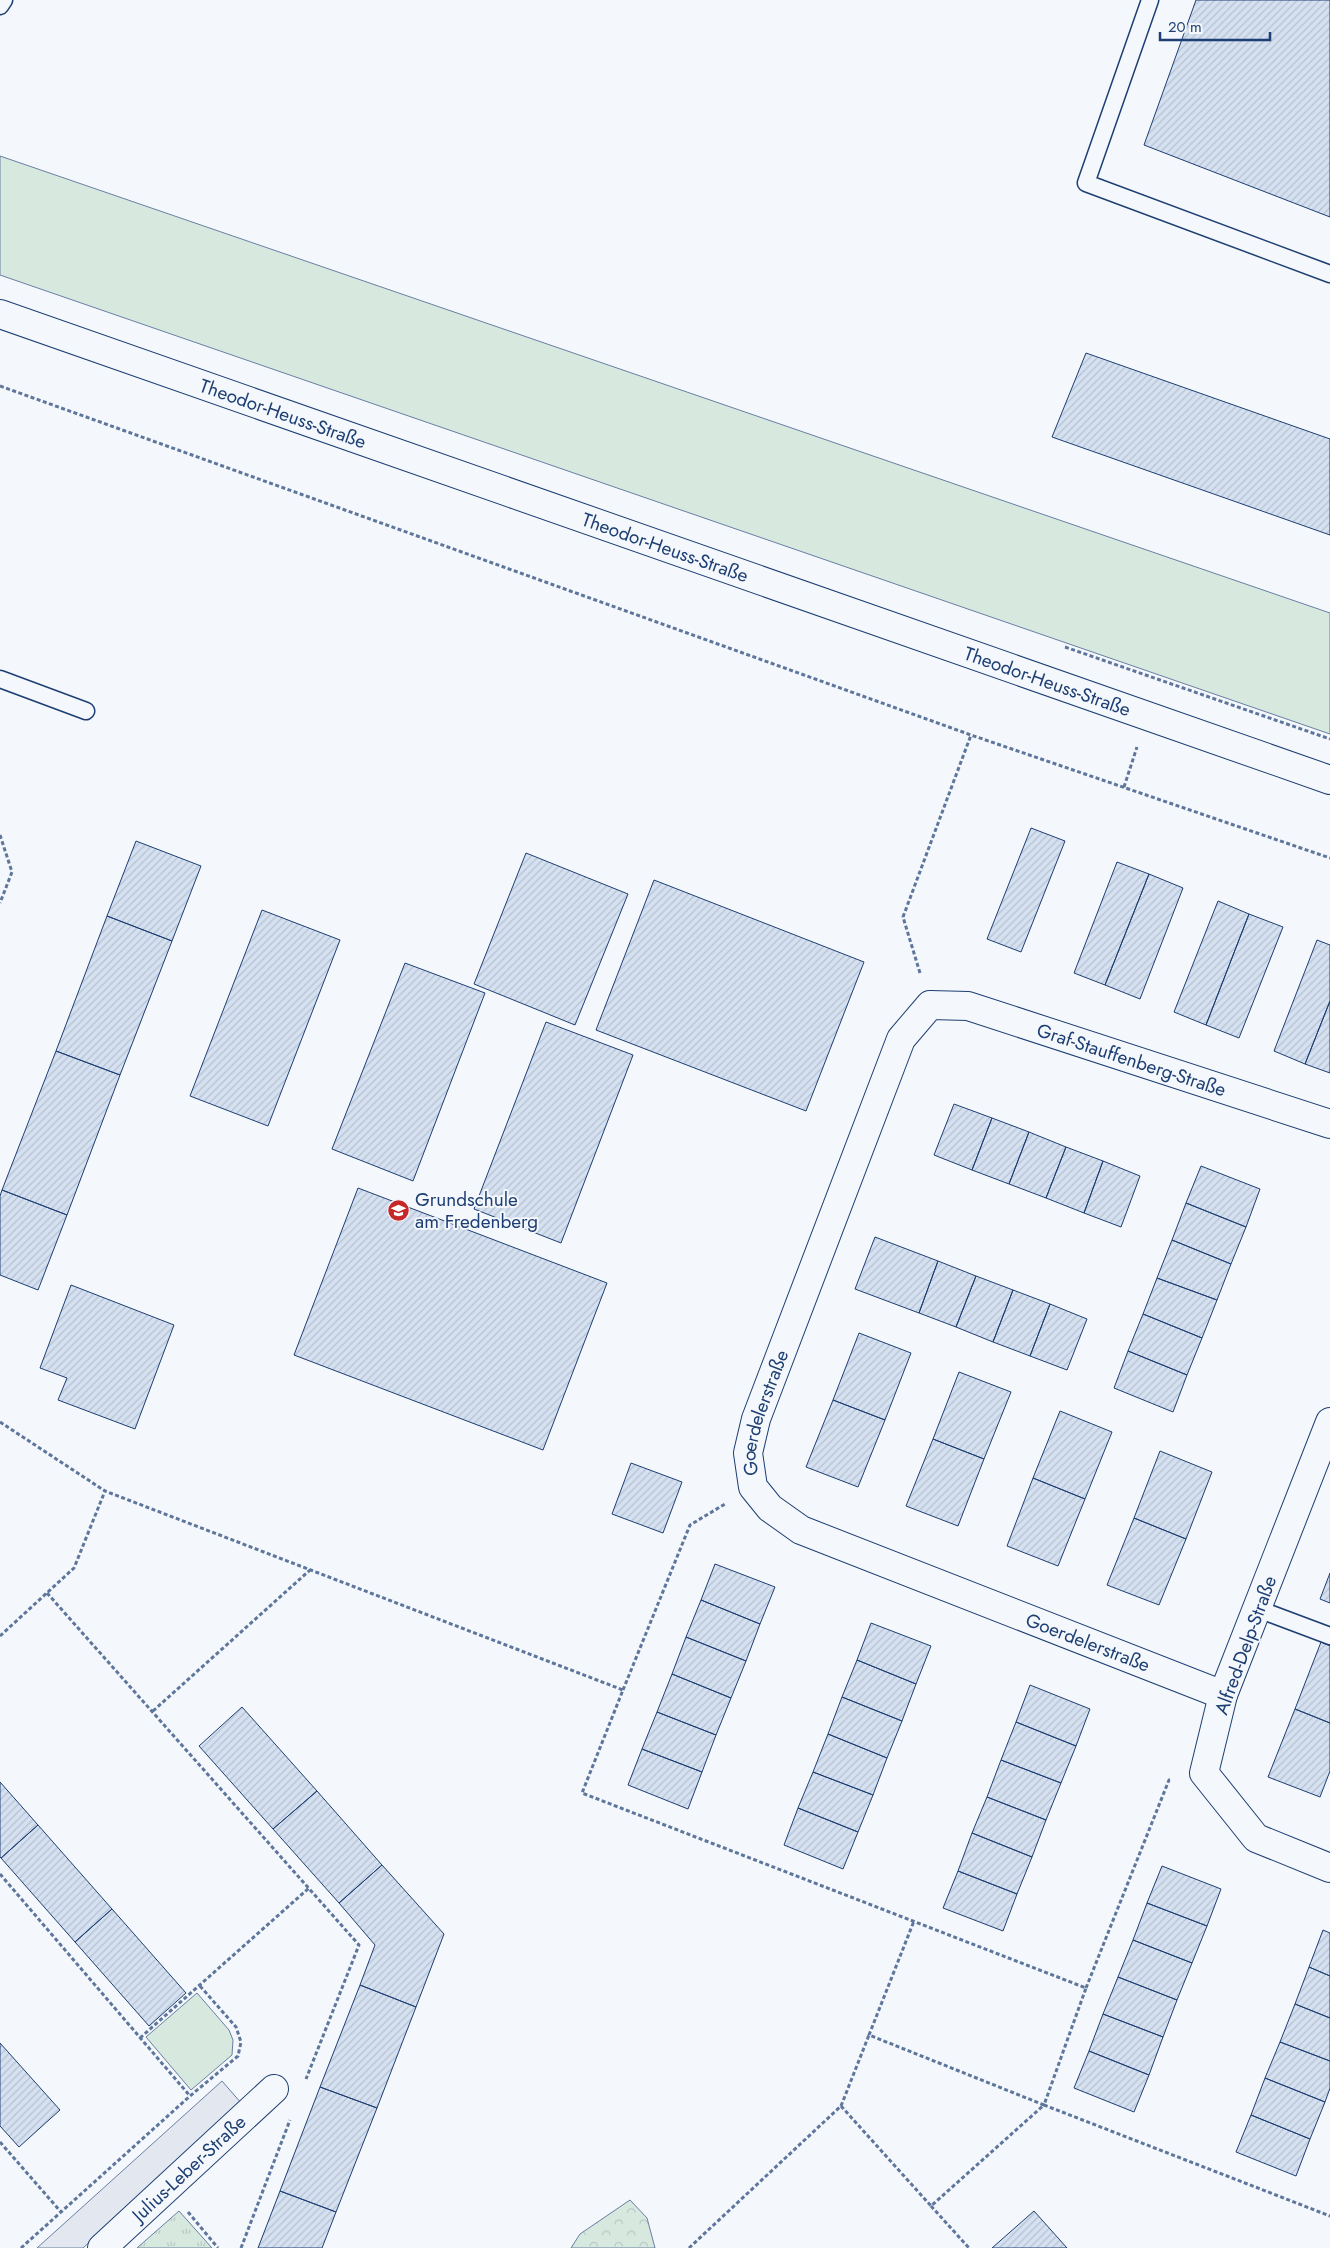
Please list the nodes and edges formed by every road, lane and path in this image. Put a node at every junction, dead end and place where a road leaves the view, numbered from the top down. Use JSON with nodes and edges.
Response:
{"nodes":[{"id":1,"x":4,"y":0,"type":"edge"},
{"id":2,"x":1150,"y":0,"type":"edge"},
{"id":3,"x":0,"y":6,"type":"edge"},
{"id":4,"x":1330,"y":274,"type":"edge"},
{"id":5,"x":0,"y":314,"type":"edge"},
{"id":6,"x":0,"y":386,"type":"edge"},
{"id":7,"x":1065,"y":647,"type":"dead end"},
{"id":8,"x":0,"y":678,"type":"edge"},
{"id":9,"x":86,"y":711,"type":"dead end"},
{"id":10,"x":971,"y":735,"type":"junction"},
{"id":11,"x":1330,"y":739,"type":"edge"},
{"id":12,"x":1330,"y":780,"type":"edge"},
{"id":13,"x":0,"y":834,"type":"edge"},
{"id":14,"x":1330,"y":858,"type":"edge"},
{"id":15,"x":0,"y":903,"type":"edge"},
{"id":16,"x":930,"y":1005,"type":"junction"},
{"id":17,"x":1330,"y":1124,"type":"edge"},
{"id":18,"x":0,"y":1422,"type":"edge"},
{"id":19,"x":1330,"y":1422,"type":"edge"},
{"id":20,"x":753,"y":1487,"type":"junction"},
{"id":21,"x":105,"y":1491,"type":"junction"},
{"id":22,"x":310,"y":1570,"type":"junction"},
{"id":23,"x":47,"y":1593,"type":"junction"},
{"id":24,"x":1258,"y":1609,"type":"junction"},
{"id":25,"x":0,"y":1636,"type":"edge"},
{"id":26,"x":1330,"y":1636,"type":"edge"},
{"id":27,"x":623,"y":1690,"type":"junction"},
{"id":28,"x":1223,"y":1694,"type":"junction"},
{"id":29,"x":152,"y":1711,"type":"junction"},
{"id":30,"x":1204,"y":1773,"type":"junction"},
{"id":31,"x":1330,"y":1868,"type":"edge"},
{"id":32,"x":0,"y":1874,"type":"edge"},
{"id":33,"x":309,"y":1888,"type":"junction"},
{"id":34,"x":914,"y":1921,"type":"junction"},
{"id":35,"x":200,"y":1986,"type":"junction"},
{"id":36,"x":1086,"y":1988,"type":"junction"},
{"id":37,"x":869,"y":2035,"type":"junction"},
{"id":38,"x":140,"y":2038,"type":"junction"},
{"id":39,"x":305,"y":2082,"type":"dead end"},
{"id":40,"x":274,"y":2089,"type":"dead end"},
{"id":41,"x":190,"y":2096,"type":"junction"},
{"id":42,"x":1044,"y":2105,"type":"junction"},
{"id":43,"x":841,"y":2106,"type":"junction"},
{"id":44,"x":291,"y":2119,"type":"dead end"},
{"id":45,"x":0,"y":2142,"type":"edge"},
{"id":46,"x":168,"y":2188,"type":"junction"},
{"id":47,"x":931,"y":2206,"type":"junction"},
{"id":48,"x":61,"y":2212,"type":"junction"},
{"id":49,"x":1330,"y":2216,"type":"edge"},
{"id":50,"x":21,"y":2248,"type":"edge"},
{"id":51,"x":102,"y":2248,"type":"edge"},
{"id":52,"x":218,"y":2248,"type":"edge"},
{"id":53,"x":241,"y":2248,"type":"edge"},
{"id":54,"x":689,"y":2248,"type":"edge"},
{"id":55,"x":969,"y":2248,"type":"edge"}],
"edges":[{"from":1,"to":3,"type":"lane"},
{"from":2,"to":4,"type":"lane"},
{"from":5,"to":12,"type":"street","name":"Theodor-Heuss-Straße"},
{"from":6,"to":10,"type":"path"},
{"from":7,"to":11,"type":"path"},
{"from":8,"to":9,"type":"lane"},
{"from":10,"to":14,"type":"path"},
{"from":10,"to":16,"type":"path"},
{"from":13,"to":15,"type":"path"},
{"from":16,"to":17,"type":"street","name":"Graf-Stauffenberg-Straße"},
{"from":16,"to":20,"type":"street","name":"Goerdelerstraße"},
{"from":18,"to":21,"type":"path"},
{"from":19,"to":24,"type":"street","name":"Alfred-Delp-Straße"},
{"from":20,"to":27,"type":"path"},
{"from":20,"to":28,"type":"street","name":"Goerdelerstraße"},
{"from":21,"to":22,"type":"path"},
{"from":21,"to":23,"type":"path"},
{"from":22,"to":27,"type":"path"},
{"from":22,"to":29,"type":"path"},
{"from":23,"to":25,"type":"path"},
{"from":23,"to":29,"type":"path"},
{"from":24,"to":26,"type":"lane"},
{"from":24,"to":28,"type":"street","name":"Alfred-Delp-Straße"},
{"from":27,"to":34,"type":"path"},
{"from":28,"to":30,"type":"street","name":"Alfred-Delp-Straße"},
{"from":29,"to":33,"type":"path"},
{"from":30,"to":31,"type":"street"},
{"from":30,"to":36,"type":"path"},
{"from":32,"to":38,"type":"path"},
{"from":33,"to":35,"type":"path"},
{"from":33,"to":39,"type":"path"},
{"from":34,"to":36,"type":"path"},
{"from":34,"to":37,"type":"path"},
{"from":35,"to":38,"type":"path"},
{"from":35,"to":41,"type":"path"},
{"from":36,"to":42,"type":"path"},
{"from":37,"to":42,"type":"path"},
{"from":37,"to":43,"type":"path"},
{"from":38,"to":41,"type":"path"},
{"from":40,"to":46,"type":"street","name":"Julius-Leber-Straße"},
{"from":41,"to":48,"type":"path"},
{"from":42,"to":47,"type":"path"},
{"from":42,"to":49,"type":"path"},
{"from":43,"to":47,"type":"path"},
{"from":43,"to":54,"type":"path"},
{"from":44,"to":53,"type":"path"},
{"from":45,"to":48,"type":"path"},
{"from":46,"to":51,"type":"street","name":"Julius-Leber-Straße"},
{"from":46,"to":52,"type":"path"},
{"from":47,"to":55,"type":"path"},
{"from":48,"to":50,"type":"path"}]}
